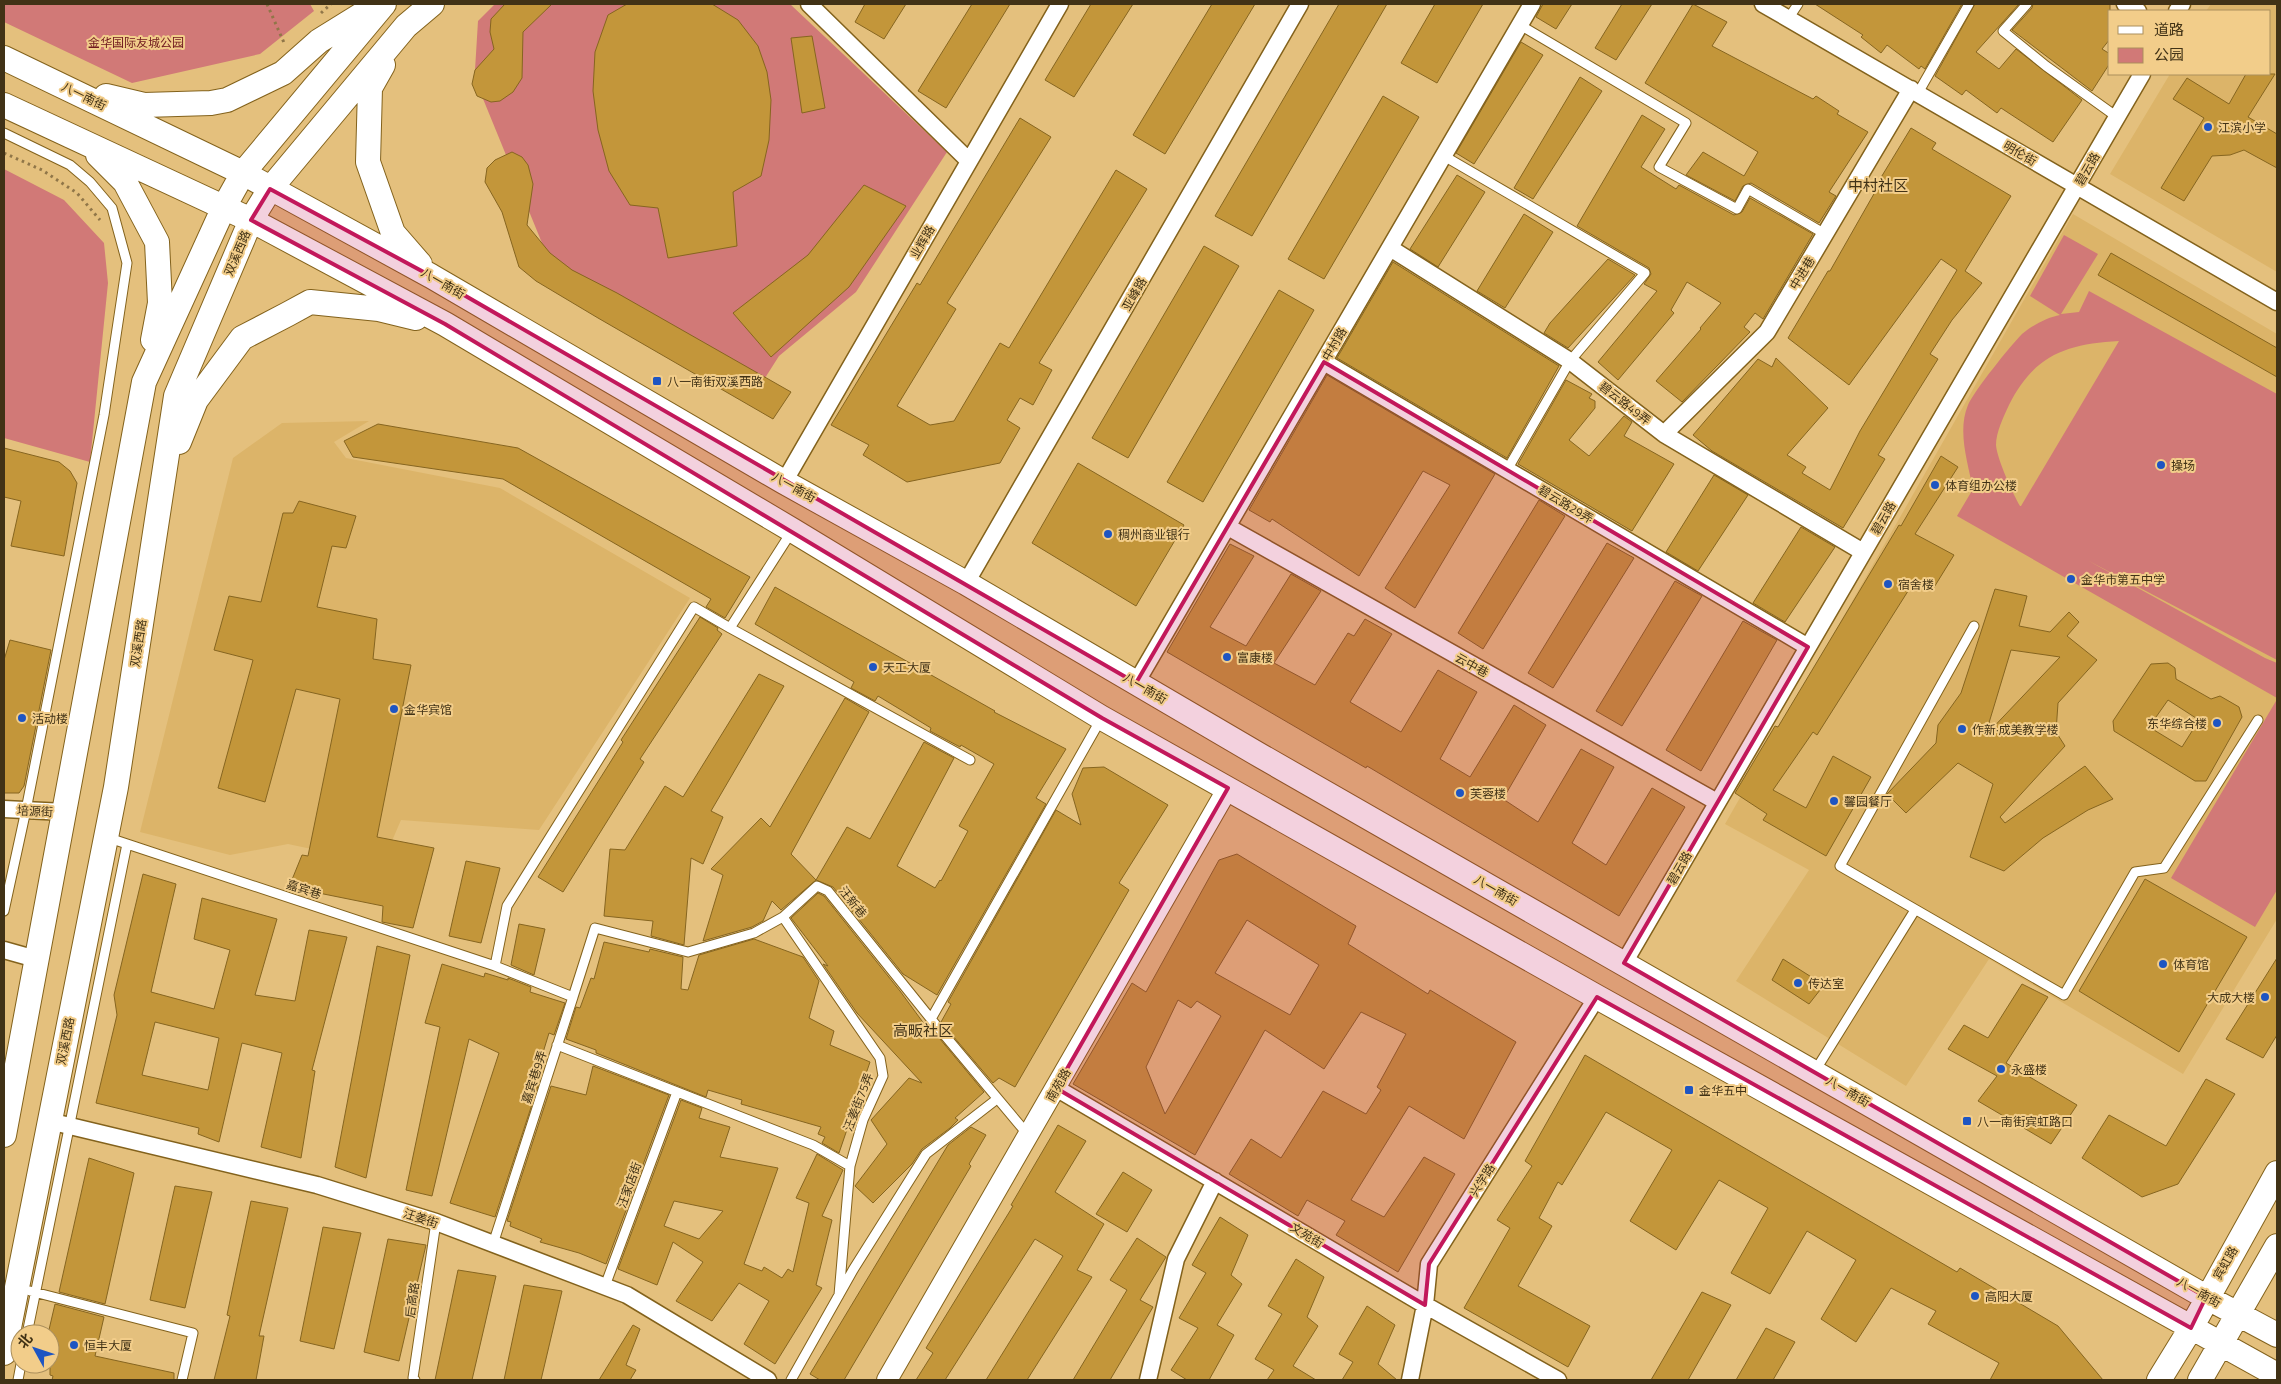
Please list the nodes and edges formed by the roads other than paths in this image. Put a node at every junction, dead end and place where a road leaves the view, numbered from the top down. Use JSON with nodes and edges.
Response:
{"nodes":[{"id":1,"x":379,"y":4,"type":"edge"},
{"id":2,"x":384,"y":4,"type":"edge"},
{"id":3,"x":432,"y":4,"type":"edge"},
{"id":4,"x":809,"y":4,"type":"edge"},
{"id":5,"x":1060,"y":4,"type":"edge"},
{"id":6,"x":1300,"y":4,"type":"edge"},
{"id":7,"x":1532,"y":4,"type":"edge"},
{"id":8,"x":1763,"y":4,"type":"edge"},
{"id":9,"x":1798,"y":4,"type":"edge"},
{"id":10,"x":1969,"y":4,"type":"edge"},
{"id":11,"x":2027,"y":4,"type":"edge"},
{"id":12,"x":2125,"y":4,"type":"edge"},
{"id":13,"x":2136,"y":10,"type":"edge"},
{"id":14,"x":1788,"y":18,"type":"junction"},
{"id":15,"x":1520,"y":25,"type":"junction"},
{"id":16,"x":406,"y":26,"type":"junction"},
{"id":17,"x":4,"y":58,"type":"edge"},
{"id":18,"x":2141,"y":75,"type":"edge"},
{"id":19,"x":67,"y":88,"type":"junction"},
{"id":20,"x":1915,"y":91,"type":"junction"},
{"id":21,"x":4,"y":104,"type":"edge"},
{"id":22,"x":2117,"y":117,"type":"junction"},
{"id":23,"x":4,"y":133,"type":"edge"},
{"id":24,"x":87,"y":143,"type":"junction"},
{"id":25,"x":1444,"y":156,"type":"junction"},
{"id":26,"x":969,"y":160,"type":"junction"},
{"id":27,"x":243,"y":173,"type":"junction"},
{"id":28,"x":2078,"y":186,"type":"junction"},
{"id":29,"x":270,"y":189,"type":"junction"},
{"id":30,"x":224,"y":208,"type":"junction"},
{"id":31,"x":251,"y":220,"type":"junction"},
{"id":32,"x":1825,"y":234,"type":"junction"},
{"id":33,"x":1390,"y":248,"type":"junction"},
{"id":34,"x":431,"y":276,"type":"junction"},
{"id":35,"x":2277,"y":302,"type":"edge"},
{"id":36,"x":445,"y":324,"type":"junction"},
{"id":37,"x":1570,"y":361,"type":"junction"},
{"id":38,"x":1324,"y":362,"type":"junction"},
{"id":39,"x":147,"y":376,"type":"junction"},
{"id":40,"x":1664,"y":434,"type":"junction"},
{"id":41,"x":1507,"y":470,"type":"junction"},
{"id":42,"x":784,"y":482,"type":"junction"},
{"id":43,"x":163,"y":483,"type":"junction"},
{"id":44,"x":1228,"y":527,"type":"junction"},
{"id":45,"x":792,"y":530,"type":"junction"},
{"id":46,"x":1863,"y":552,"type":"junction"},
{"id":47,"x":966,"y":583,"type":"junction"},
{"id":48,"x":1974,"y":626,"type":"dead end"},
{"id":49,"x":730,"y":628,"type":"junction"},
{"id":50,"x":1808,"y":647,"type":"junction"},
{"id":51,"x":1136,"y":683,"type":"junction"},
{"id":52,"x":1102,"y":718,"type":"junction"},
{"id":53,"x":2258,"y":720,"type":"dead end"},
{"id":54,"x":970,"y":760,"type":"dead end"},
{"id":55,"x":1228,"y":788,"type":"junction"},
{"id":56,"x":1717,"y":802,"type":"junction"},
{"id":57,"x":4,"y":809,"type":"edge"},
{"id":58,"x":26,"y":810,"type":"junction"},
{"id":59,"x":65,"y":812,"type":"junction"},
{"id":60,"x":116,"y":840,"type":"junction"},
{"id":61,"x":1915,"y":910,"type":"junction"},
{"id":62,"x":4,"y":911,"type":"edge"},
{"id":63,"x":783,"y":917,"type":"junction"},
{"id":64,"x":4,"y":950,"type":"edge"},
{"id":65,"x":36,"y":959,"type":"junction"},
{"id":66,"x":1624,"y":963,"type":"junction"},
{"id":67,"x":495,"y":966,"type":"junction"},
{"id":68,"x":573,"y":997,"type":"junction"},
{"id":69,"x":1597,"y":997,"type":"junction"},
{"id":70,"x":931,"y":1019,"type":"junction"},
{"id":71,"x":558,"y":1045,"type":"junction"},
{"id":72,"x":1815,"y":1072,"type":"junction"},
{"id":73,"x":1056,"y":1088,"type":"junction"},
{"id":74,"x":676,"y":1092,"type":"junction"},
{"id":75,"x":997,"y":1099,"type":"junction"},
{"id":76,"x":60,"y":1124,"type":"junction"},
{"id":77,"x":4,"y":1135,"type":"edge"},
{"id":78,"x":1028,"y":1136,"type":"junction"},
{"id":79,"x":850,"y":1166,"type":"junction"},
{"id":80,"x":2277,"y":1173,"type":"edge"},
{"id":81,"x":1215,"y":1181,"type":"junction"},
{"id":82,"x":436,"y":1222,"type":"junction"},
{"id":83,"x":493,"y":1244,"type":"junction"},
{"id":84,"x":2277,"y":1246,"type":"edge"},
{"id":85,"x":605,"y":1286,"type":"junction"},
{"id":86,"x":26,"y":1289,"type":"junction"},
{"id":87,"x":839,"y":1295,"type":"junction"},
{"id":88,"x":2206,"y":1297,"type":"junction"},
{"id":89,"x":1425,"y":1304,"type":"junction"},
{"id":90,"x":2239,"y":1313,"type":"junction"},
{"id":91,"x":27,"y":1324,"type":"edge"},
{"id":92,"x":2191,"y":1328,"type":"junction"},
{"id":93,"x":2277,"y":1335,"type":"edge"},
{"id":94,"x":2222,"y":1342,"type":"junction"},
{"id":95,"x":4,"y":1354,"type":"edge"},
{"id":96,"x":2277,"y":1375,"type":"edge"},
{"id":97,"x":182,"y":1380,"type":"edge"},
{"id":98,"x":415,"y":1380,"type":"edge"},
{"id":99,"x":768,"y":1380,"type":"edge"},
{"id":100,"x":791,"y":1380,"type":"edge"},
{"id":101,"x":887,"y":1380,"type":"edge"},
{"id":102,"x":1148,"y":1380,"type":"edge"},
{"id":103,"x":1410,"y":1380,"type":"edge"},
{"id":104,"x":1558,"y":1380,"type":"edge"},
{"id":105,"x":2159,"y":1380,"type":"edge"},
{"id":106,"x":2200,"y":1380,"type":"edge"}],
"edges":[{"from":1,"to":19,"type":"main road"},
{"from":2,"to":27,"type":"main road"},
{"from":3,"to":16,"type":"main road","name":"双溪西路"},
{"from":4,"to":26,"type":"street"},
{"from":5,"to":26,"type":"street","name":"业辉路"},
{"from":6,"to":47,"type":"street","name":"亚峰路"},
{"from":7,"to":15,"type":"street","name":"中村路"},
{"from":8,"to":14,"type":"street","name":"明伦街"},
{"from":9,"to":14,"type":"lane"},
{"from":10,"to":20,"type":"lane","name":"中进巷"},
{"from":11,"to":22,"type":"lane"},
{"from":12,"to":13,"type":"street"},
{"from":14,"to":20,"type":"street","name":"明伦街"},
{"from":15,"to":25,"type":"street","name":"中村路"},
{"from":15,"to":32,"type":"lane"},
{"from":16,"to":29,"type":"main road","name":"双溪西路"},
{"from":16,"to":34,"type":"main road"},
{"from":17,"to":19,"type":"main road","name":"八一南街"},
{"from":18,"to":22,"type":"street","name":"碧云路"},
{"from":19,"to":27,"type":"main road","name":"八一南街"},
{"from":20,"to":28,"type":"street","name":"明伦街"},
{"from":20,"to":32,"type":"street","name":"中进巷"},
{"from":21,"to":24,"type":"main road"},
{"from":22,"to":28,"type":"street","name":"碧云路"},
{"from":23,"to":58,"type":"lane"},
{"from":24,"to":30,"type":"main road"},
{"from":24,"to":39,"type":"main road"},
{"from":25,"to":33,"type":"street","name":"中村路"},
{"from":25,"to":37,"type":"lane"},
{"from":26,"to":42,"type":"street","name":"业辉路"},
{"from":27,"to":29,"type":"main road","name":"八一南街"},
{"from":27,"to":30,"type":"main road"},
{"from":28,"to":35,"type":"street","name":"明伦街"},
{"from":28,"to":46,"type":"street","name":"碧云路"},
{"from":29,"to":31,"type":"main road","name":"双溪西路"},
{"from":29,"to":34,"type":"main road","name":"八一南街"},
{"from":30,"to":31,"type":"main road"},
{"from":30,"to":39,"type":"main road"},
{"from":31,"to":36,"type":"main road"},
{"from":31,"to":43,"type":"main road","name":"双溪西路"},
{"from":32,"to":40,"type":"street","name":"中进巷"},
{"from":33,"to":37,"type":"street","name":"碧云路49弄"},
{"from":33,"to":38,"type":"street","name":"中村路"},
{"from":34,"to":42,"type":"main road","name":"八一南街"},
{"from":36,"to":43,"type":"main road"},
{"from":36,"to":45,"type":"main road"},
{"from":37,"to":40,"type":"street","name":"碧云路49弄"},
{"from":37,"to":41,"type":"lane"},
{"from":38,"to":41,"type":"street","name":"碧云路29弄"},
{"from":38,"to":44,"type":"street","name":"中村路"},
{"from":39,"to":59,"type":"main road"},
{"from":40,"to":46,"type":"street","name":"碧云路49弄"},
{"from":41,"to":50,"type":"street","name":"碧云路29弄"},
{"from":42,"to":47,"type":"main road","name":"八一南街"},
{"from":43,"to":60,"type":"main road","name":"双溪西路"},
{"from":44,"to":51,"type":"street","name":"中村路"},
{"from":44,"to":56,"type":"street","name":"云中巷"},
{"from":45,"to":49,"type":"lane"},
{"from":45,"to":52,"type":"main road"},
{"from":46,"to":50,"type":"street","name":"碧云路"},
{"from":47,"to":51,"type":"main road","name":"八一南街"},
{"from":48,"to":61,"type":"lane"},
{"from":49,"to":54,"type":"lane"},
{"from":49,"to":67,"type":"lane"},
{"from":50,"to":56,"type":"street","name":"碧云路"},
{"from":51,"to":66,"type":"main road","name":"八一南街"},
{"from":52,"to":55,"type":"main road"},
{"from":52,"to":70,"type":"lane"},
{"from":53,"to":61,"type":"lane"},
{"from":55,"to":69,"type":"main road"},
{"from":55,"to":73,"type":"street","name":"南苑路"},
{"from":56,"to":66,"type":"street","name":"碧云路"},
{"from":57,"to":58,"type":"street","name":"培源街"},
{"from":58,"to":59,"type":"street","name":"培源街"},
{"from":58,"to":62,"type":"lane"},
{"from":59,"to":65,"type":"main road"},
{"from":60,"to":67,"type":"lane","name":"嘉宾巷"},
{"from":60,"to":76,"type":"main road","name":"双溪西路"},
{"from":61,"to":72,"type":"lane"},
{"from":63,"to":68,"type":"lane","name":"汪新巷"},
{"from":63,"to":70,"type":"lane","name":"汪新巷"},
{"from":63,"to":79,"type":"lane","name":"汪姜街75弄"},
{"from":64,"to":65,"type":"street"},
{"from":65,"to":77,"type":"main road"},
{"from":66,"to":72,"type":"main road","name":"八一南街"},
{"from":67,"to":68,"type":"lane"},
{"from":68,"to":71,"type":"lane","name":"嘉宾巷9弄"},
{"from":69,"to":89,"type":"street","name":"兴学路"},
{"from":69,"to":92,"type":"main road"},
{"from":70,"to":75,"type":"lane","name":"汪新巷"},
{"from":71,"to":74,"type":"lane"},
{"from":71,"to":83,"type":"lane","name":"嘉宾巷9弄"},
{"from":72,"to":88,"type":"main road","name":"八一南街"},
{"from":73,"to":78,"type":"street","name":"南苑路"},
{"from":73,"to":81,"type":"street","name":"文苑街"},
{"from":74,"to":79,"type":"lane"},
{"from":74,"to":85,"type":"lane","name":"汪家店街"},
{"from":75,"to":78,"type":"lane","name":"汪新巷"},
{"from":75,"to":87,"type":"lane"},
{"from":76,"to":82,"type":"street","name":"汪姜街"},
{"from":76,"to":86,"type":"main road","name":"双溪西路"},
{"from":78,"to":101,"type":"street","name":"南苑路"},
{"from":79,"to":87,"type":"lane","name":"汪姜街75弄"},
{"from":80,"to":88,"type":"main road","name":"宾虹路"},
{"from":81,"to":89,"type":"street","name":"文苑街"},
{"from":81,"to":102,"type":"street"},
{"from":82,"to":83,"type":"street","name":"汪姜街"},
{"from":82,"to":98,"type":"lane","name":"后高路"},
{"from":83,"to":85,"type":"street","name":"汪姜街"},
{"from":84,"to":90,"type":"main road"},
{"from":85,"to":99,"type":"street","name":"汪姜街"},
{"from":86,"to":91,"type":"lane"},
{"from":86,"to":95,"type":"main road","name":"双溪西路"},
{"from":86,"to":97,"type":"lane"},
{"from":87,"to":100,"type":"lane"},
{"from":88,"to":90,"type":"main road","name":"八一南街"},
{"from":88,"to":92,"type":"main road","name":"宾虹路"},
{"from":89,"to":103,"type":"street","name":"兴学路"},
{"from":89,"to":104,"type":"street","name":"文苑街"},
{"from":90,"to":93,"type":"main road","name":"八一南街"},
{"from":90,"to":94,"type":"main road"},
{"from":92,"to":94,"type":"main road"},
{"from":92,"to":105,"type":"main road","name":"宾虹路"},
{"from":94,"to":96,"type":"main road"},
{"from":94,"to":106,"type":"main road"}]}
